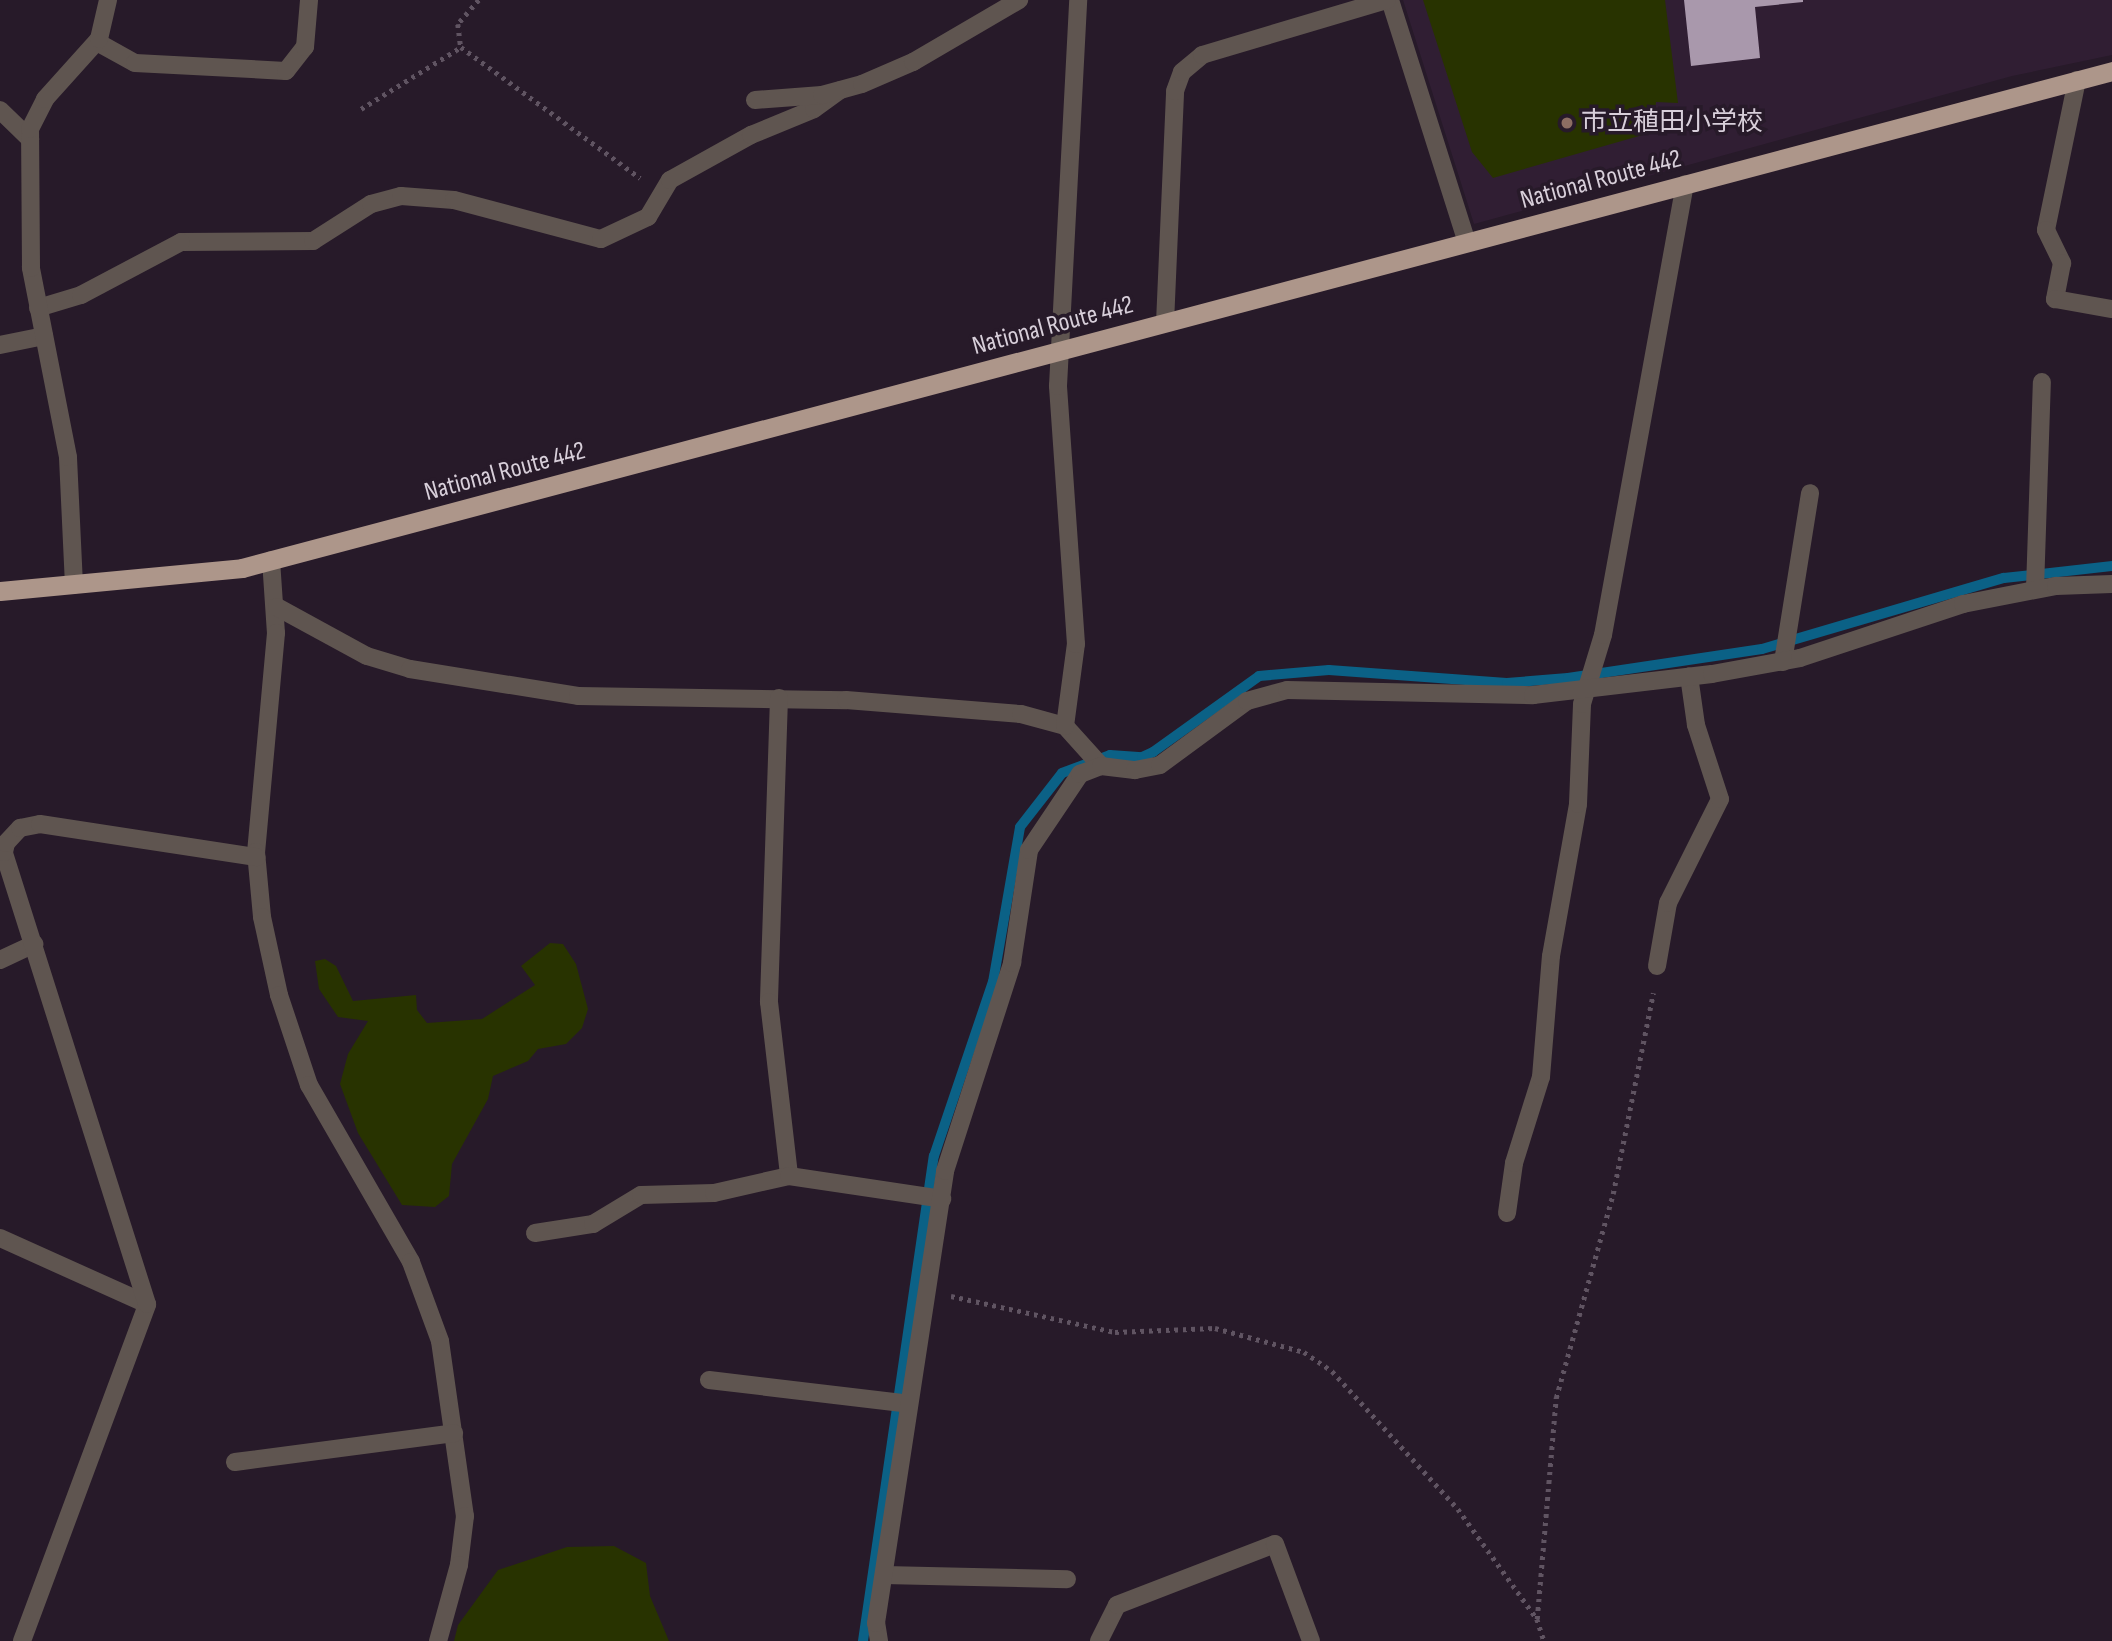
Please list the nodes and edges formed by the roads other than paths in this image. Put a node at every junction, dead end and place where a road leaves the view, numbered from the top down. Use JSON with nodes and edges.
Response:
{"nodes":[{"id":1,"x":108,"y":0,"type":"edge"},
{"id":2,"x":309,"y":0,"type":"edge"},
{"id":3,"x":1019,"y":0,"type":"edge"},
{"id":4,"x":1078,"y":0,"type":"edge"},
{"id":5,"x":1388,"y":0,"type":"edge"},
{"id":6,"x":97,"y":42,"type":"junction"},
{"id":7,"x":2112,"y":71,"type":"edge"},
{"id":8,"x":2077,"y":80,"type":"junction"},
{"id":9,"x":840,"y":90,"type":"junction"},
{"id":10,"x":755,"y":100,"type":"dead end"},
{"id":11,"x":0,"y":110,"type":"edge"},
{"id":12,"x":30,"y":139,"type":"junction"},
{"id":13,"x":1685,"y":184,"type":"junction"},
{"id":14,"x":1467,"y":243,"type":"junction"},
{"id":15,"x":37,"y":308,"type":"junction"},
{"id":16,"x":2112,"y":309,"type":"edge"},
{"id":17,"x":1165,"y":323,"type":"junction"},
{"id":18,"x":44,"y":337,"type":"junction"},
{"id":19,"x":0,"y":345,"type":"edge"},
{"id":20,"x":1061,"y":351,"type":"junction"},
{"id":21,"x":2042,"y":382,"type":"dead end"},
{"id":22,"x":1810,"y":493,"type":"dead end"},
{"id":23,"x":271,"y":560,"type":"junction"},
{"id":24,"x":2112,"y":584,"type":"edge"},
{"id":25,"x":74,"y":585,"type":"junction"},
{"id":26,"x":2035,"y":589,"type":"junction"},
{"id":27,"x":0,"y":590,"type":"edge"},
{"id":28,"x":276,"y":607,"type":"junction"},
{"id":29,"x":1783,"y":662,"type":"junction"},
{"id":30,"x":1689,"y":676,"type":"junction"},
{"id":31,"x":1589,"y":687,"type":"junction"},
{"id":32,"x":779,"y":698,"type":"junction"},
{"id":33,"x":1065,"y":726,"type":"junction"},
{"id":34,"x":1101,"y":766,"type":"junction"},
{"id":35,"x":256,"y":857,"type":"junction"},
{"id":36,"x":34,"y":944,"type":"junction"},
{"id":37,"x":0,"y":960,"type":"edge"},
{"id":38,"x":1657,"y":966,"type":"road end"},
{"id":39,"x":789,"y":1176,"type":"junction"},
{"id":40,"x":942,"y":1199,"type":"junction"},
{"id":41,"x":1507,"y":1213,"type":"dead end"},
{"id":42,"x":535,"y":1233,"type":"dead end"},
{"id":43,"x":0,"y":1238,"type":"edge"},
{"id":44,"x":147,"y":1304,"type":"junction"},
{"id":45,"x":709,"y":1380,"type":"dead end"},
{"id":46,"x":909,"y":1404,"type":"junction"},
{"id":47,"x":454,"y":1433,"type":"junction"},
{"id":48,"x":235,"y":1462,"type":"dead end"},
{"id":49,"x":884,"y":1574,"type":"junction"},
{"id":50,"x":1067,"y":1579,"type":"dead end"},
{"id":51,"x":22,"y":1641,"type":"edge"},
{"id":52,"x":438,"y":1641,"type":"edge"},
{"id":53,"x":879,"y":1641,"type":"edge"},
{"id":54,"x":1099,"y":1641,"type":"edge"},
{"id":55,"x":1311,"y":1641,"type":"edge"}],
"edges":[{"from":1,"to":6,"type":"street"},
{"from":2,"to":6,"type":"street"},
{"from":3,"to":9,"type":"street"},
{"from":4,"to":20,"type":"street"},
{"from":5,"to":14,"type":"street"},
{"from":5,"to":17,"type":"street"},
{"from":6,"to":12,"type":"street"},
{"from":7,"to":8,"type":"highway","name":"National Route 442"},
{"from":8,"to":13,"type":"highway","name":"National Route 442"},
{"from":8,"to":16,"type":"street"},
{"from":9,"to":10,"type":"street"},
{"from":9,"to":15,"type":"street"},
{"from":11,"to":12,"type":"street"},
{"from":12,"to":15,"type":"street"},
{"from":13,"to":14,"type":"highway","name":"National Route 442"},
{"from":13,"to":31,"type":"street"},
{"from":14,"to":17,"type":"highway","name":"National Route 442"},
{"from":15,"to":18,"type":"street"},
{"from":17,"to":20,"type":"highway","name":"National Route 442"},
{"from":18,"to":19,"type":"street"},
{"from":18,"to":25,"type":"street"},
{"from":20,"to":23,"type":"highway","name":"National Route 442"},
{"from":20,"to":33,"type":"street"},
{"from":21,"to":26,"type":"street"},
{"from":22,"to":29,"type":"street"},
{"from":23,"to":25,"type":"highway","name":"National Route 442"},
{"from":23,"to":28,"type":"street"},
{"from":24,"to":26,"type":"street"},
{"from":25,"to":27,"type":"highway","name":"National Route 442"},
{"from":26,"to":29,"type":"street"},
{"from":28,"to":32,"type":"street"},
{"from":28,"to":35,"type":"street"},
{"from":29,"to":30,"type":"street"},
{"from":30,"to":31,"type":"street"},
{"from":30,"to":38,"type":"street"},
{"from":31,"to":34,"type":"street"},
{"from":31,"to":41,"type":"street"},
{"from":32,"to":33,"type":"street"},
{"from":32,"to":39,"type":"street"},
{"from":33,"to":34,"type":"street"},
{"from":34,"to":40,"type":"street"},
{"from":35,"to":36,"type":"street"},
{"from":35,"to":47,"type":"street"},
{"from":36,"to":37,"type":"street"},
{"from":36,"to":44,"type":"street"},
{"from":39,"to":40,"type":"street"},
{"from":39,"to":42,"type":"street"},
{"from":40,"to":46,"type":"street"},
{"from":43,"to":44,"type":"street"},
{"from":44,"to":51,"type":"street"},
{"from":45,"to":46,"type":"street"},
{"from":46,"to":49,"type":"street"},
{"from":47,"to":48,"type":"street"},
{"from":47,"to":52,"type":"street"},
{"from":49,"to":50,"type":"street"},
{"from":49,"to":53,"type":"street"},
{"from":54,"to":55,"type":"street"}]}
